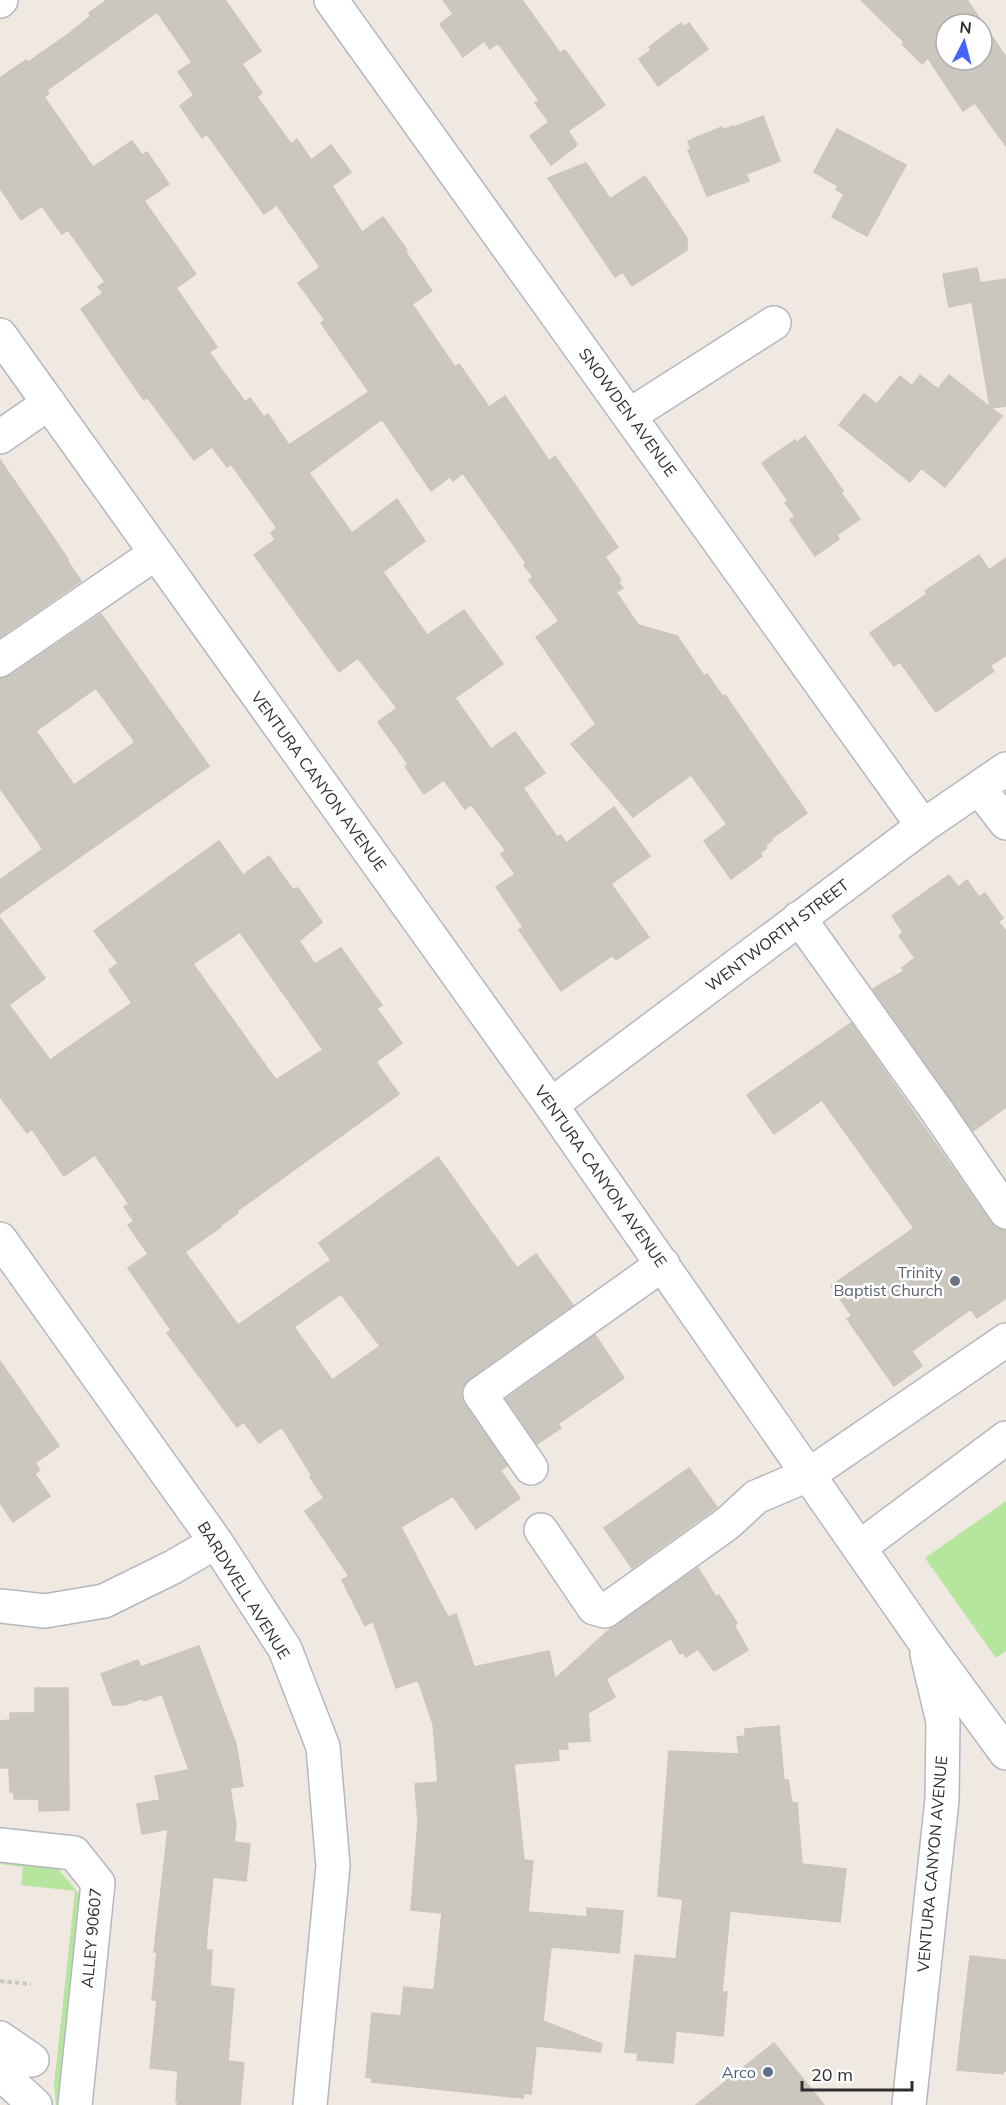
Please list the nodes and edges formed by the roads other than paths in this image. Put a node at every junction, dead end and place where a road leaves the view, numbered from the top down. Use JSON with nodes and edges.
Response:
{"nodes":[{"id":1,"x":331,"y":0,"type":"edge"},
{"id":2,"x":774,"y":323,"type":"dead end"},
{"id":3,"x":0,"y":335,"type":"edge"},
{"id":4,"x":49,"y":403,"type":"junction"},
{"id":5,"x":630,"y":415,"type":"junction"},
{"id":6,"x":0,"y":437,"type":"edge"},
{"id":7,"x":156,"y":553,"type":"junction"},
{"id":8,"x":0,"y":660,"type":"edge"},
{"id":9,"x":1006,"y":769,"type":"edge"},
{"id":10,"x":979,"y":788,"type":"junction"},
{"id":11,"x":1006,"y":823,"type":"edge"},
{"id":12,"x":923,"y":826,"type":"junction"},
{"id":13,"x":800,"y":918,"type":"junction"},
{"id":14,"x":551,"y":1105,"type":"junction"},
{"id":15,"x":1006,"y":1212,"type":"edge"},
{"id":16,"x":0,"y":1239,"type":"edge"},
{"id":17,"x":663,"y":1264,"type":"junction"},
{"id":18,"x":1006,"y":1340,"type":"edge"},
{"id":19,"x":1006,"y":1438,"type":"edge"},
{"id":20,"x":531,"y":1468,"type":"dead end"},
{"id":21,"x":810,"y":1474,"type":"junction"},
{"id":22,"x":542,"y":1530,"type":"dead end"},
{"id":23,"x":216,"y":1542,"type":"junction"},
{"id":24,"x":860,"y":1547,"type":"junction"},
{"id":25,"x":0,"y":1606,"type":"edge"},
{"id":26,"x":924,"y":1641,"type":"junction"},
{"id":27,"x":1006,"y":1753,"type":"edge"},
{"id":28,"x":0,"y":1845,"type":"edge"},
{"id":29,"x":0,"y":2038,"type":"edge"},
{"id":30,"x":32,"y":2060,"type":"dead end"},
{"id":31,"x":0,"y":2073,"type":"edge"},
{"id":32,"x":36,"y":2104,"type":"edge"},
{"id":33,"x":75,"y":2105,"type":"edge"},
{"id":34,"x":310,"y":2105,"type":"edge"},
{"id":35,"x":909,"y":2105,"type":"edge"}],
"edges":[{"from":1,"to":5,"type":"street","name":"SNOWDEN AVENUE"},
{"from":2,"to":5,"type":"street"},
{"from":3,"to":4,"type":"street","name":"VENTURA CANYON AVENUE"},
{"from":4,"to":6,"type":"street"},
{"from":4,"to":7,"type":"street","name":"VENTURA CANYON AVENUE"},
{"from":5,"to":12,"type":"street","name":"SNOWDEN AVENUE"},
{"from":7,"to":8,"type":"street"},
{"from":7,"to":14,"type":"street","name":"VENTURA CANYON AVENUE"},
{"from":9,"to":10,"type":"street","name":"WENTWORTH STREET"},
{"from":10,"to":11,"type":"street"},
{"from":10,"to":12,"type":"street","name":"WENTWORTH STREET"},
{"from":12,"to":13,"type":"street","name":"WENTWORTH STREET"},
{"from":13,"to":14,"type":"street","name":"WENTWORTH STREET"},
{"from":13,"to":15,"type":"street"},
{"from":14,"to":17,"type":"street","name":"VENTURA CANYON AVENUE"},
{"from":16,"to":23,"type":"street","name":"BARDWELL AVENUE"},
{"from":17,"to":20,"type":"street"},
{"from":17,"to":21,"type":"street","name":"VENTURA CANYON AVENUE"},
{"from":18,"to":21,"type":"street"},
{"from":19,"to":24,"type":"street"},
{"from":21,"to":22,"type":"street"},
{"from":21,"to":24,"type":"street","name":"VENTURA CANYON AVENUE"},
{"from":23,"to":25,"type":"street"},
{"from":23,"to":34,"type":"street","name":"BARDWELL AVENUE"},
{"from":24,"to":26,"type":"street","name":"VENTURA CANYON AVENUE"},
{"from":26,"to":27,"type":"street"},
{"from":26,"to":35,"type":"street","name":"VENTURA CANYON AVENUE"},
{"from":28,"to":33,"type":"street","name":"ALLEY 90607"},
{"from":29,"to":30,"type":"street"},
{"from":31,"to":32,"type":"street"}]}
